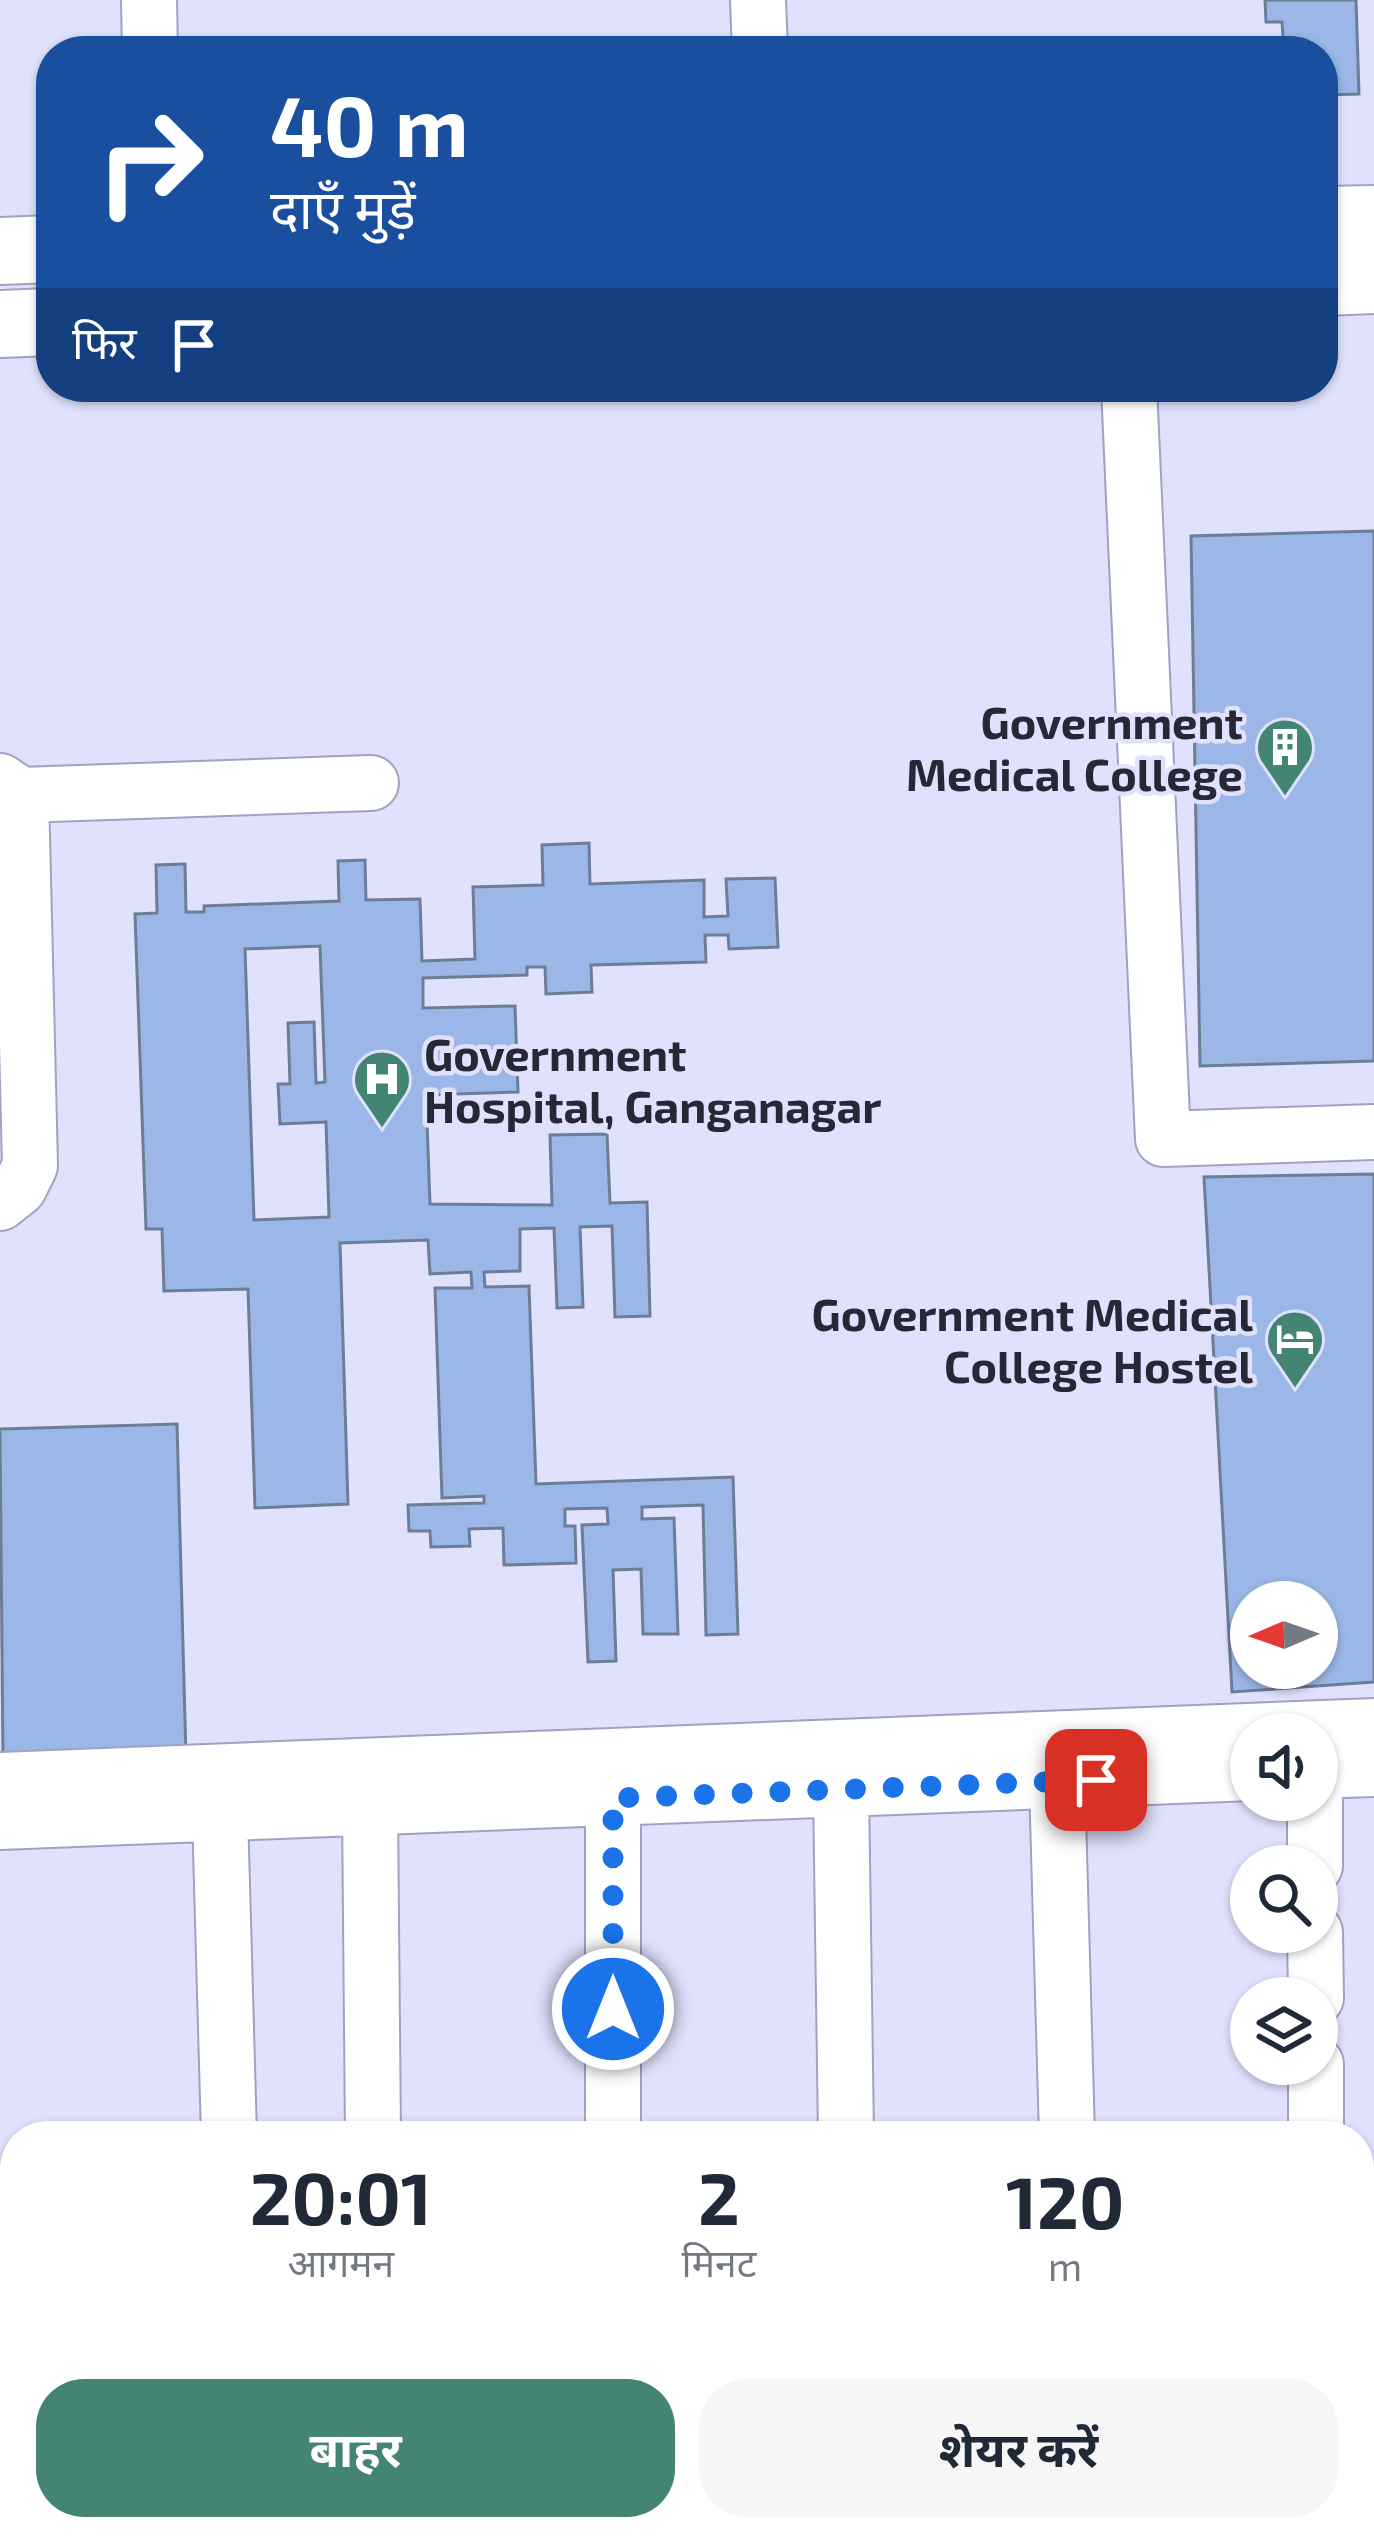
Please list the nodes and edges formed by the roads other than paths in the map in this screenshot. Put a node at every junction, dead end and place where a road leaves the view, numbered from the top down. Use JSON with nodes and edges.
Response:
{"nodes":[{"id":1,"x":148,"y":0,"type":"edge"},
{"id":2,"x":758,"y":0,"type":"edge"},
{"id":3,"x":149,"y":36,"type":"edge"},
{"id":4,"x":759,"y":36,"type":"edge"},
{"id":5,"x":1374,"y":219,"type":"edge"},
{"id":6,"x":1338,"y":220,"type":"edge"},
{"id":7,"x":36,"y":250,"type":"edge"},
{"id":8,"x":0,"y":251,"type":"edge"},
{"id":9,"x":1374,"y":280,"type":"edge"},
{"id":10,"x":1338,"y":281,"type":"edge"},
{"id":11,"x":36,"y":323,"type":"edge"},
{"id":12,"x":0,"y":324,"type":"edge"},
{"id":13,"x":1130,"y":402,"type":"edge"},
{"id":14,"x":371,"y":783,"type":"dead end"},
{"id":15,"x":11,"y":788,"type":"edge"},
{"id":16,"x":1374,"y":1132,"type":"edge"},
{"id":17,"x":0,"y":1203,"type":"edge"},
{"id":18,"x":1374,"y":1726,"type":"edge"},
{"id":19,"x":1374,"y":1769,"type":"edge"},
{"id":20,"x":1338,"y":1770,"type":"edge"},
{"id":21,"x":1230,"y":1774,"type":"edge"},
{"id":22,"x":0,"y":1780,"type":"edge"},
{"id":23,"x":1058,"y":1781,"type":"junction"},
{"id":24,"x":841,"y":1789,"type":"junction"},
{"id":25,"x":613,"y":1798,"type":"junction"},
{"id":26,"x":370,"y":1807,"type":"junction"},
{"id":27,"x":220,"y":1813,"type":"junction"},
{"id":28,"x":0,"y":1822,"type":"edge"},
{"id":29,"x":1316,"y":2085,"type":"edge"},
{"id":30,"x":229,"y":2121,"type":"edge"},
{"id":31,"x":373,"y":2121,"type":"edge"},
{"id":32,"x":613,"y":2121,"type":"edge"},
{"id":33,"x":846,"y":2121,"type":"edge"},
{"id":34,"x":1067,"y":2121,"type":"edge"},
{"id":35,"x":1316,"y":2121,"type":"edge"}],
"edges":[{"from":1,"to":3,"type":"street"},
{"from":2,"to":4,"type":"street"},
{"from":5,"to":6,"type":"main road"},
{"from":7,"to":8,"type":"main road"},
{"from":9,"to":10,"type":"main road"},
{"from":11,"to":12,"type":"main road"},
{"from":13,"to":16,"type":"street"},
{"from":14,"to":15,"type":"street"},
{"from":15,"to":17,"type":"street"},
{"from":18,"to":22,"type":"street"},
{"from":19,"to":20,"type":"street"},
{"from":21,"to":23,"type":"street"},
{"from":23,"to":24,"type":"street"},
{"from":23,"to":34,"type":"street"},
{"from":24,"to":25,"type":"street"},
{"from":24,"to":33,"type":"street"},
{"from":25,"to":26,"type":"street"},
{"from":25,"to":32,"type":"street"},
{"from":26,"to":27,"type":"street"},
{"from":26,"to":31,"type":"street"},
{"from":27,"to":28,"type":"street"},
{"from":27,"to":30,"type":"street"},
{"from":29,"to":35,"type":"street"}]}
